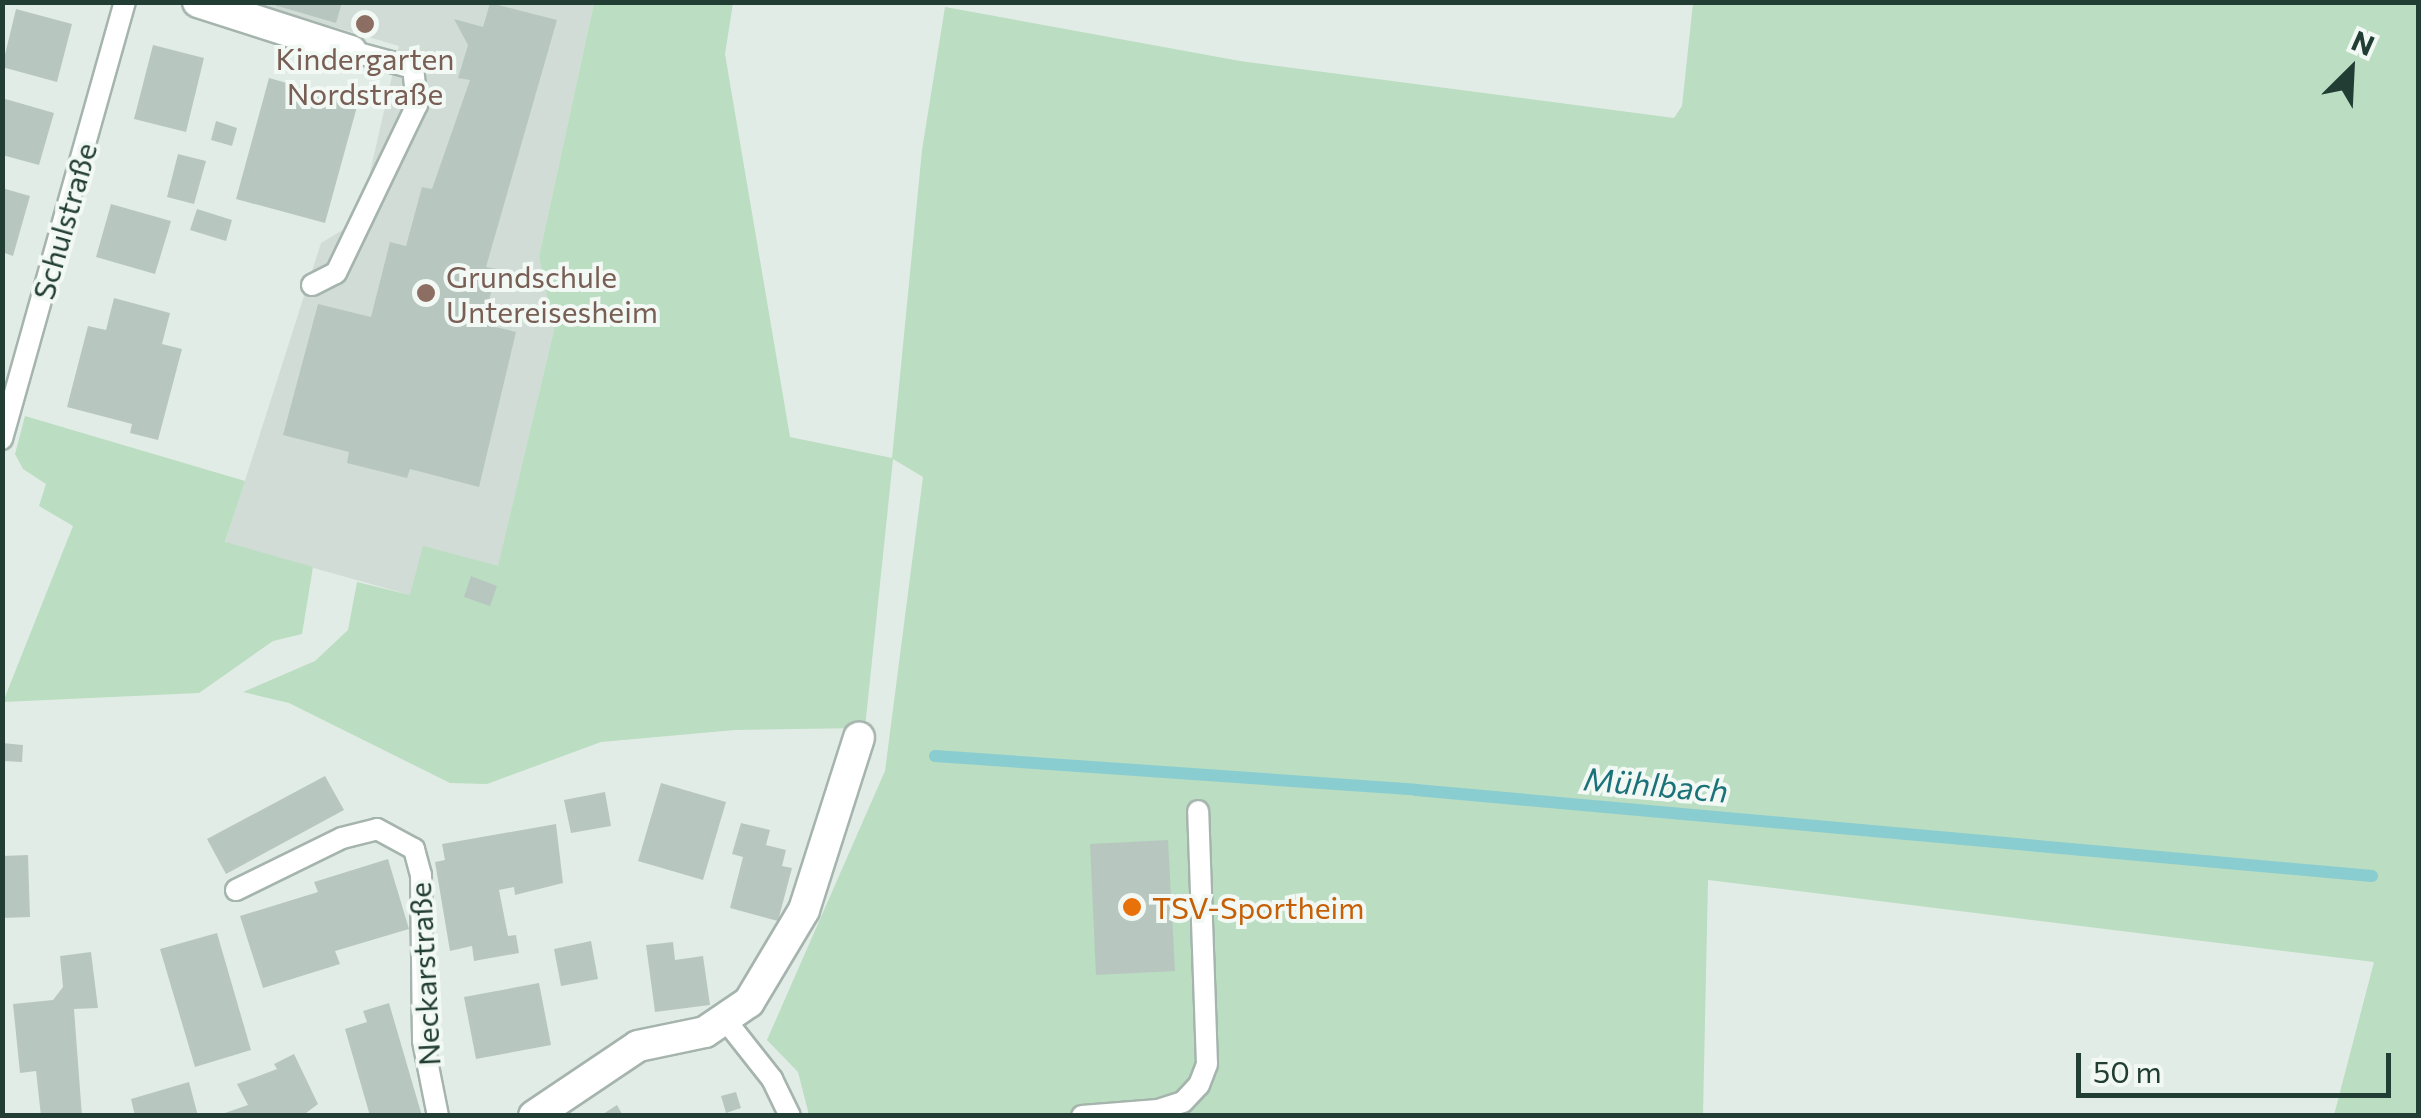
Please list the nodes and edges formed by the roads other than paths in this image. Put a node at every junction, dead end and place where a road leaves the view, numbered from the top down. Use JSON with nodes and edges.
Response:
{"nodes":[{"id":1,"x":125,"y":2,"type":"edge"},
{"id":2,"x":198,"y":2,"type":"edge"},
{"id":3,"x":351,"y":51,"type":"joint"},
{"id":4,"x":312,"y":285,"type":"dead end"},
{"id":5,"x":2,"y":439,"type":"edge"},
{"id":6,"x":859,"y":738,"type":"dead end"},
{"id":7,"x":1198,"y":811,"type":"dead end"},
{"id":8,"x":236,"y":890,"type":"dead end"},
{"id":9,"x":727,"y":1022,"type":"junction"},
{"id":10,"x":438,"y":1116,"type":"edge"},
{"id":11,"x":534,"y":1116,"type":"edge"},
{"id":12,"x":790,"y":1116,"type":"edge"},
{"id":13,"x":1082,"y":1116,"type":"edge"}],
"edges":[{"from":1,"to":5,"type":"lane","name":"Schulstraße"},
{"from":2,"to":3,"type":"street"},
{"from":3,"to":4,"type":"lane"},
{"from":6,"to":9,"type":"street"},
{"from":7,"to":13,"type":"lane"},
{"from":8,"to":10,"type":"lane","name":"Neckarstraße"},
{"from":9,"to":11,"type":"street"},
{"from":9,"to":12,"type":"lane"}]}
